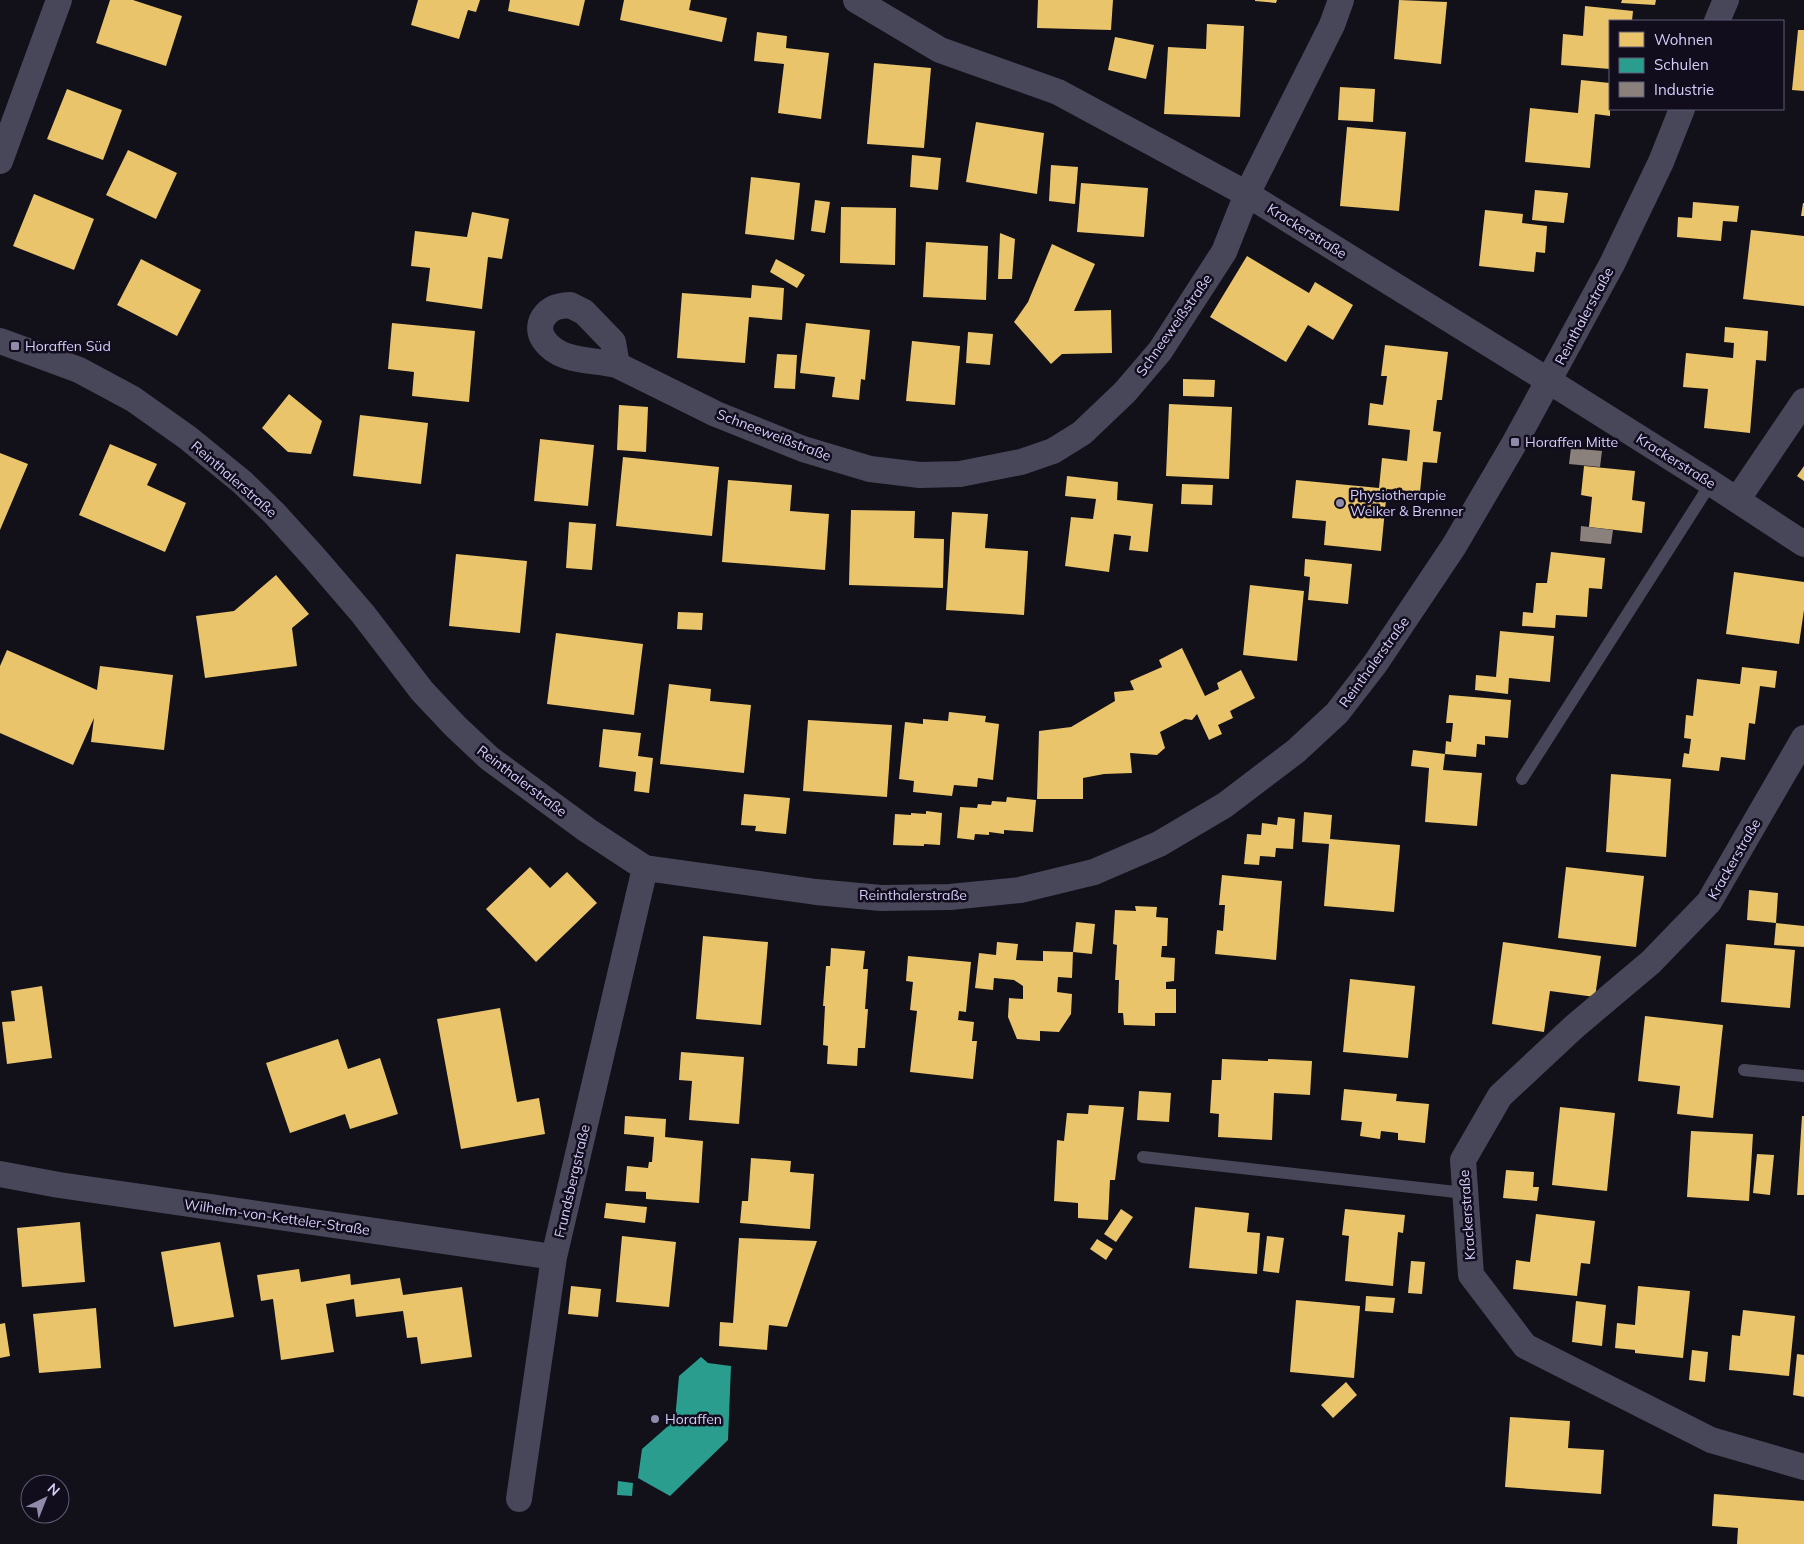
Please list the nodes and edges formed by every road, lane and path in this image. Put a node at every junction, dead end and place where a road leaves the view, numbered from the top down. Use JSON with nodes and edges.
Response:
{"nodes":[{"id":1,"x":59,"y":0,"type":"edge"},
{"id":2,"x":856,"y":0,"type":"edge"},
{"id":3,"x":1341,"y":0,"type":"edge"},
{"id":4,"x":1726,"y":0,"type":"edge"},
{"id":5,"x":1717,"y":20,"type":"edge"},
{"id":6,"x":1682,"y":110,"type":"edge"},
{"id":7,"x":0,"y":161,"type":"edge"},
{"id":8,"x":1247,"y":194,"type":"junction"},
{"id":9,"x":0,"y":341,"type":"edge"},
{"id":10,"x":616,"y":365,"type":"dead end"},
{"id":11,"x":1549,"y":381,"type":"junction"},
{"id":12,"x":1804,"y":401,"type":"edge"},
{"id":13,"x":1711,"y":483,"type":"junction"},
{"id":14,"x":1737,"y":500,"type":"junction"},
{"id":15,"x":1804,"y":544,"type":"edge"},
{"id":16,"x":1804,"y":738,"type":"edge"},
{"id":17,"x":1522,"y":779,"type":"dead end"},
{"id":18,"x":645,"y":868,"type":"junction"},
{"id":19,"x":1744,"y":1070,"type":"dead end"},
{"id":20,"x":1804,"y":1076,"type":"edge"},
{"id":21,"x":1143,"y":1157,"type":"dead end"},
{"id":22,"x":0,"y":1174,"type":"edge"},
{"id":23,"x":1465,"y":1193,"type":"junction"},
{"id":24,"x":554,"y":1257,"type":"junction"},
{"id":25,"x":1804,"y":1467,"type":"edge"},
{"id":26,"x":519,"y":1498,"type":"dead end"}],
"edges":[{"from":1,"to":7,"type":"street"},
{"from":2,"to":8,"type":"street","name":"Krackerstraße"},
{"from":3,"to":8,"type":"street","name":"Schneeweißstraße"},
{"from":4,"to":5,"type":"street"},
{"from":6,"to":11,"type":"street","name":"Reinthalerstraße"},
{"from":8,"to":10,"type":"street","name":"Schneeweißstraße"},
{"from":8,"to":11,"type":"street","name":"Krackerstraße"},
{"from":9,"to":18,"type":"street","name":"Reinthalerstraße"},
{"from":11,"to":13,"type":"street","name":"Krackerstraße"},
{"from":11,"to":18,"type":"street","name":"Reinthalerstraße"},
{"from":12,"to":14,"type":"street"},
{"from":13,"to":14,"type":"street","name":"Krackerstraße"},
{"from":13,"to":17,"type":"lane"},
{"from":14,"to":15,"type":"street","name":"Krackerstraße"},
{"from":16,"to":23,"type":"street","name":"Krackerstraße"},
{"from":18,"to":24,"type":"street","name":"Frundsbergstraße"},
{"from":19,"to":20,"type":"lane"},
{"from":21,"to":23,"type":"lane"},
{"from":22,"to":24,"type":"street","name":"Wilhelm-von-Ketteler-Straße"},
{"from":23,"to":25,"type":"street","name":"Krackerstraße"},
{"from":24,"to":26,"type":"street","name":"Frundsbergstraße"}]}
